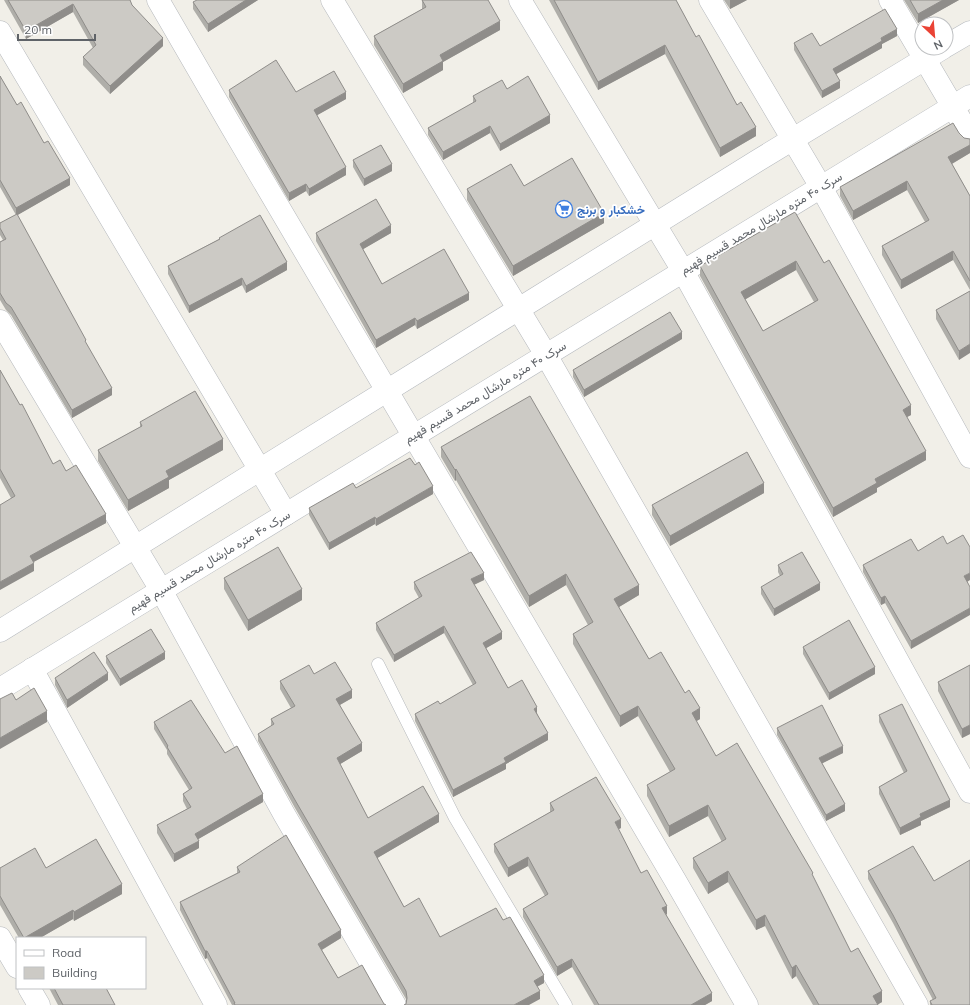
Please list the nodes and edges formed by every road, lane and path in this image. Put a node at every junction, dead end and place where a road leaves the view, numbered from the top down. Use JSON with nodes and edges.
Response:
{"nodes":[{"id":1,"x":158,"y":0,"type":"edge"},
{"id":2,"x":332,"y":0,"type":"edge"},
{"id":3,"x":520,"y":0,"type":"edge"},
{"id":4,"x":710,"y":0,"type":"edge"},
{"id":5,"x":890,"y":0,"type":"edge"},
{"id":6,"x":0,"y":32,"type":"edge"},
{"id":7,"x":970,"y":32,"type":"edge"},
{"id":8,"x":954,"y":41,"type":"edge"},
{"id":9,"x":930,"y":56,"type":"edge"},
{"id":10,"x":925,"y":59,"type":"junction"},
{"id":11,"x":961,"y":101,"type":"edge"},
{"id":12,"x":970,"y":136,"type":"edge"},
{"id":13,"x":792,"y":140,"type":"junction"},
{"id":14,"x":821,"y":187,"type":"junction"},
{"id":15,"x":655,"y":224,"type":"junction"},
{"id":16,"x":683,"y":271,"type":"junction"},
{"id":17,"x":518,"y":309,"type":"junction"},
{"id":18,"x":0,"y":321,"type":"edge"},
{"id":19,"x":546,"y":355,"type":"junction"},
{"id":20,"x":387,"y":390,"type":"junction"},
{"id":21,"x":414,"y":436,"type":"junction"},
{"id":22,"x":970,"y":457,"type":"edge"},
{"id":23,"x":260,"y":470,"type":"junction"},
{"id":24,"x":286,"y":514,"type":"junction"},
{"id":25,"x":135,"y":547,"type":"junction"},
{"id":26,"x":161,"y":590,"type":"junction"},
{"id":27,"x":0,"y":631,"type":"edge"},
{"id":28,"x":378,"y":664,"type":"dead end"},
{"id":29,"x":32,"y":669,"type":"junction"},
{"id":30,"x":0,"y":688,"type":"edge"},
{"id":31,"x":970,"y":792,"type":"edge"},
{"id":32,"x":0,"y":938,"type":"edge"},
{"id":33,"x":16,"y":965,"type":"edge"},
{"id":34,"x":30,"y":989,"type":"edge"},
{"id":35,"x":39,"y":1005,"type":"edge"},
{"id":36,"x":216,"y":1005,"type":"edge"},
{"id":37,"x":396,"y":1005,"type":"edge"},
{"id":38,"x":566,"y":1005,"type":"edge"},
{"id":39,"x":747,"y":1005,"type":"edge"},
{"id":40,"x":917,"y":1005,"type":"edge"}],
"edges":[{"from":1,"to":20,"type":"street"},
{"from":2,"to":17,"type":"street"},
{"from":3,"to":15,"type":"street"},
{"from":4,"to":13,"type":"street"},
{"from":5,"to":10,"type":"street"},
{"from":6,"to":23,"type":"street"},
{"from":7,"to":8,"type":"street"},
{"from":9,"to":10,"type":"street"},
{"from":10,"to":11,"type":"street"},
{"from":10,"to":13,"type":"street"},
{"from":11,"to":12,"type":"street"},
{"from":11,"to":14,"type":"street","name":"سرک ۴۰ متره مارشال محمد قسیم فهیم"},
{"from":13,"to":14,"type":"street"},
{"from":13,"to":15,"type":"street"},
{"from":14,"to":16,"type":"street","name":"سرک ۴۰ متره مارشال محمد قسیم فهیم"},
{"from":14,"to":22,"type":"street"},
{"from":15,"to":16,"type":"street"},
{"from":15,"to":17,"type":"street"},
{"from":16,"to":19,"type":"street","name":"سرک ۴۰ متره مارشال محمد قسیم فهیم"},
{"from":16,"to":31,"type":"street"},
{"from":17,"to":19,"type":"street"},
{"from":17,"to":20,"type":"street"},
{"from":18,"to":25,"type":"street"},
{"from":19,"to":21,"type":"street","name":"سرک ۴۰ متره مارشال محمد قسیم فهیم"},
{"from":19,"to":40,"type":"street"},
{"from":20,"to":21,"type":"street"},
{"from":20,"to":23,"type":"street"},
{"from":21,"to":24,"type":"street","name":"سرک ۴۰ متره مارشال محمد قسیم فهیم"},
{"from":21,"to":39,"type":"street"},
{"from":23,"to":24,"type":"street"},
{"from":23,"to":25,"type":"street"},
{"from":24,"to":26,"type":"street","name":"سرک ۴۰ متره مارشال محمد قسیم فهیم"},
{"from":25,"to":26,"type":"street"},
{"from":25,"to":27,"type":"street"},
{"from":26,"to":29,"type":"street","name":"سرک ۴۰ متره مارشال محمد قسیم فهیم"},
{"from":26,"to":37,"type":"street"},
{"from":28,"to":38,"type":"lane"},
{"from":29,"to":30,"type":"street","name":"سرک ۴۰ متره مارشال محمد قسیم فهیم"},
{"from":29,"to":36,"type":"street"},
{"from":32,"to":33,"type":"street"},
{"from":34,"to":35,"type":"street"}]}
